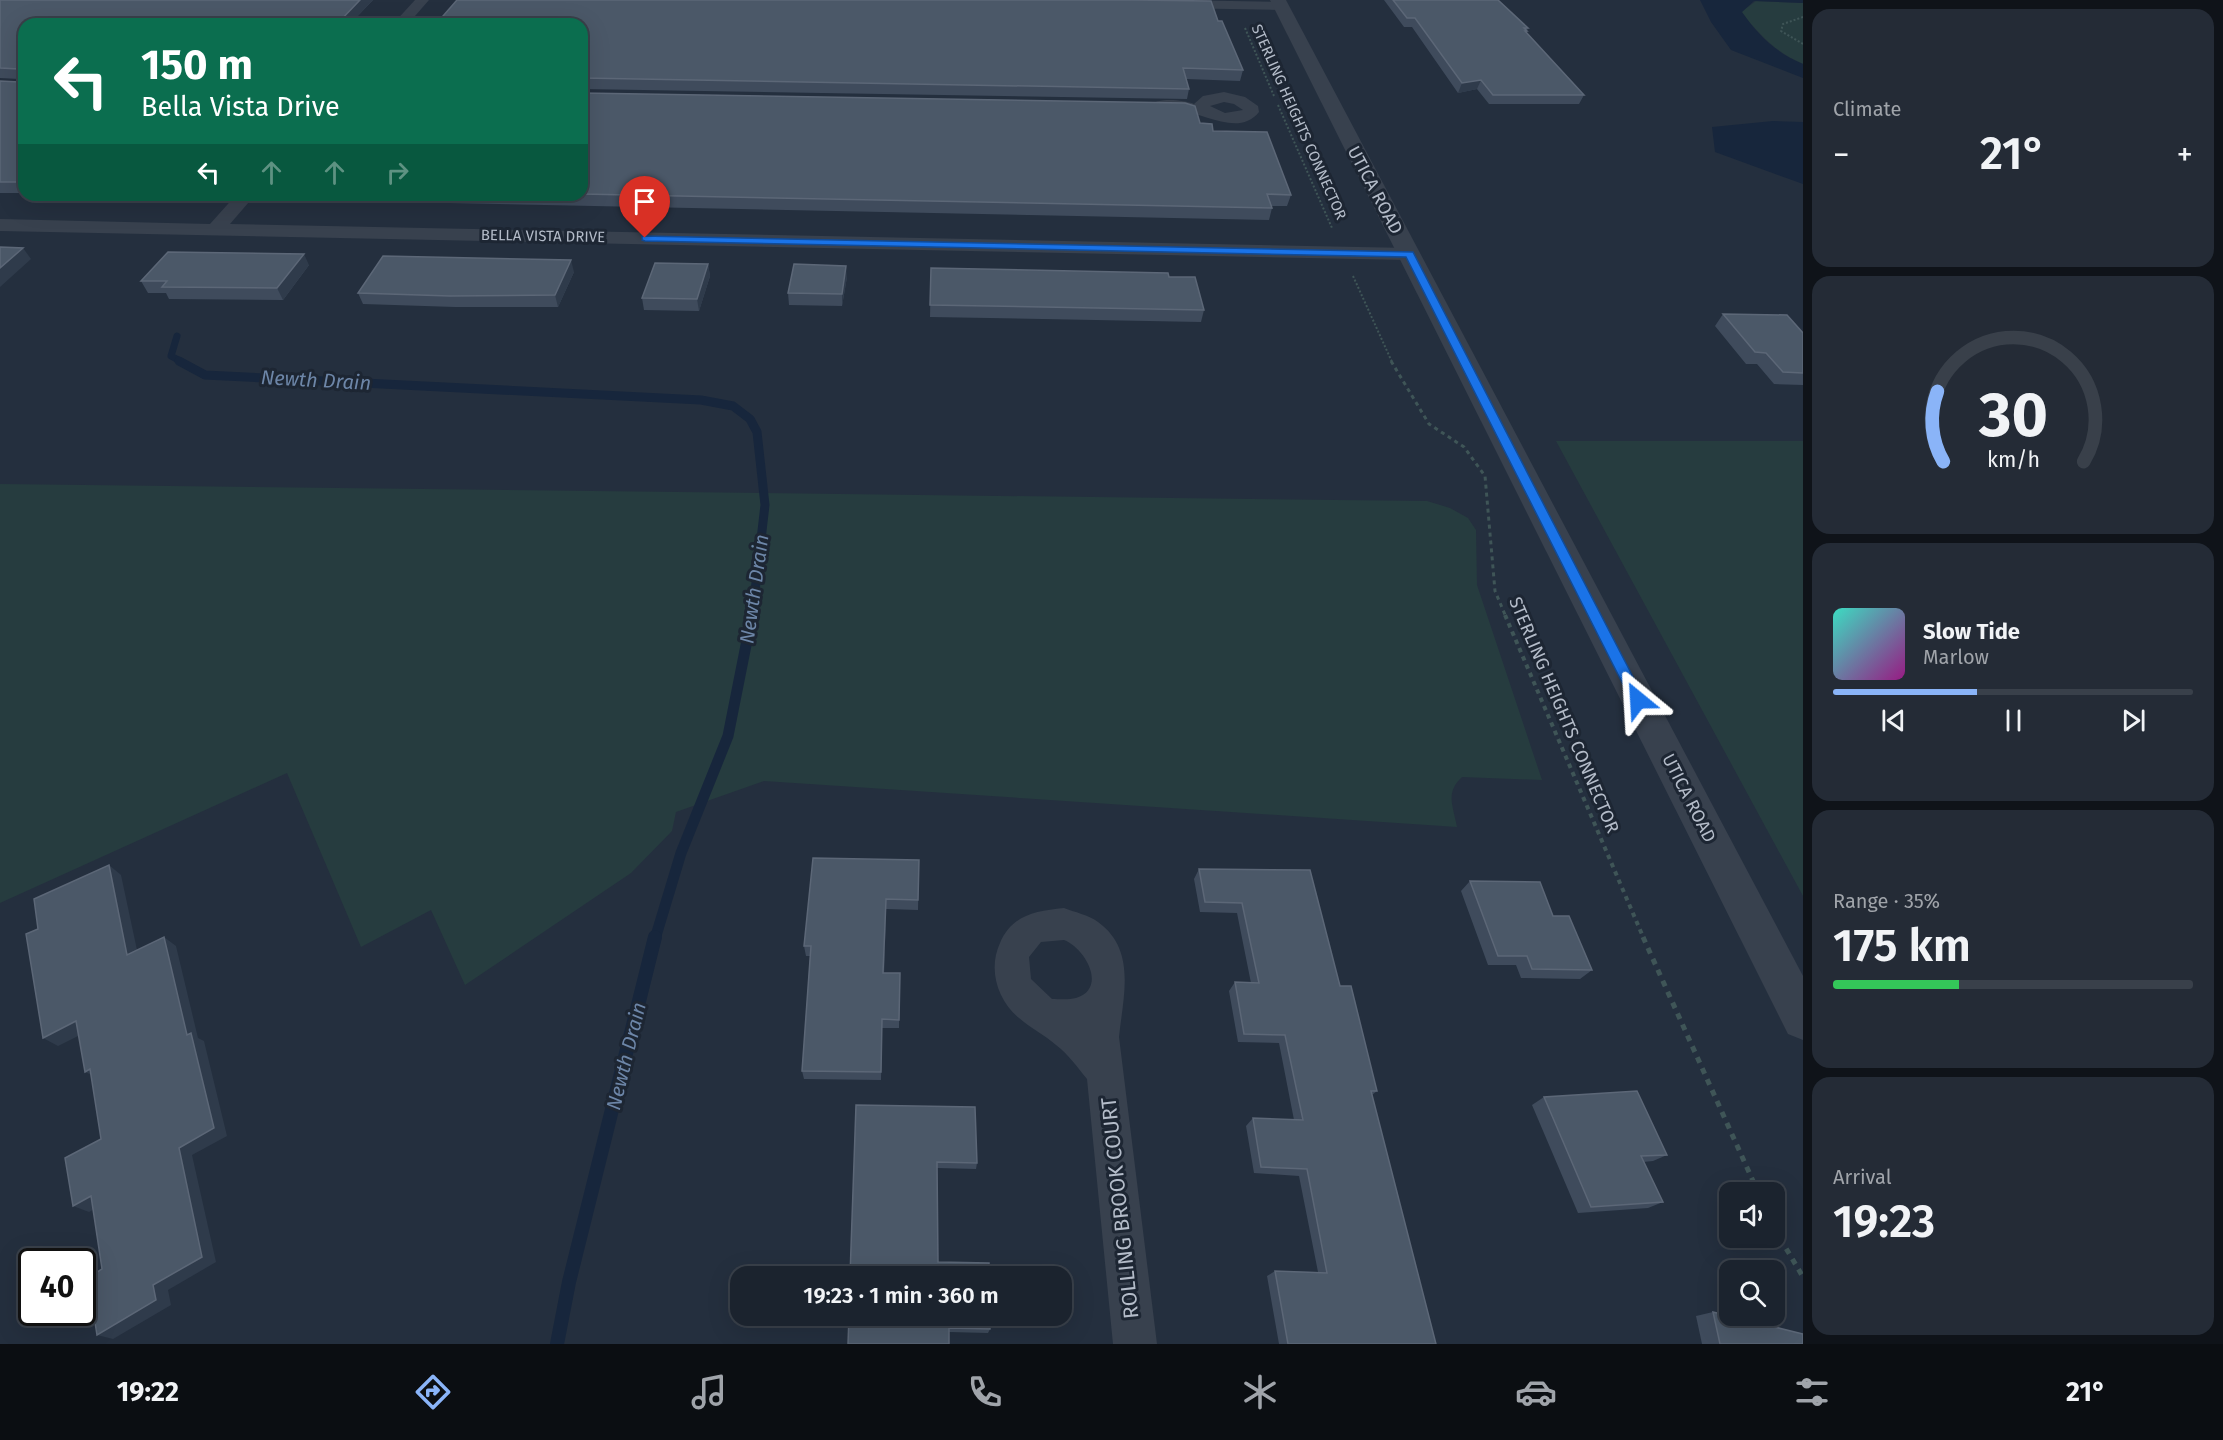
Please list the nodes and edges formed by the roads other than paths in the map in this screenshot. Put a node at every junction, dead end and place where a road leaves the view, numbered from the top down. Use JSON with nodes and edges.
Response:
{"nodes":[{"id":1,"x":422,"y":0,"type":"edge"},
{"id":2,"x":1280,"y":3,"type":"edge"},
{"id":3,"x":1160,"y":4,"type":"edge"},
{"id":4,"x":406,"y":18,"type":"edge"},
{"id":5,"x":1137,"y":106,"type":"edge"},
{"id":6,"x":1207,"y":107,"type":"dead end"},
{"id":7,"x":241,"y":201,"type":"edge"},
{"id":8,"x":0,"y":225,"type":"edge"},
{"id":9,"x":215,"y":230,"type":"junction"},
{"id":10,"x":1409,"y":254,"type":"junction"},
{"id":11,"x":1105,"y":997,"type":"junction"},
{"id":12,"x":1049,"y":1017,"type":"junction"},
{"id":13,"x":1803,"y":1019,"type":"edge"},
{"id":14,"x":1105,"y":1072,"type":"junction"},
{"id":15,"x":1136,"y":1344,"type":"edge"}],
"edges":[{"from":1,"to":4,"type":"street"},
{"from":2,"to":3,"type":"street"},
{"from":2,"to":10,"type":"street","name":"UTICA ROAD"},
{"from":5,"to":6,"type":"street"},
{"from":7,"to":9,"type":"street"},
{"from":8,"to":9,"type":"street","name":"BELLA VISTA DRIVE"},
{"from":9,"to":10,"type":"street","name":"BELLA VISTA DRIVE"},
{"from":10,"to":13,"type":"street","name":"UTICA ROAD"},
{"from":11,"to":12,"type":"street"},
{"from":11,"to":12,"type":"street","name":"ROLLING BROOK COURT"},
{"from":11,"to":14,"type":"street","name":"ROLLING BROOK COURT"},
{"from":12,"to":14,"type":"street","name":"ROLLING BROOK COURT"},
{"from":14,"to":15,"type":"street","name":"ROLLING BROOK COURT"}]}
